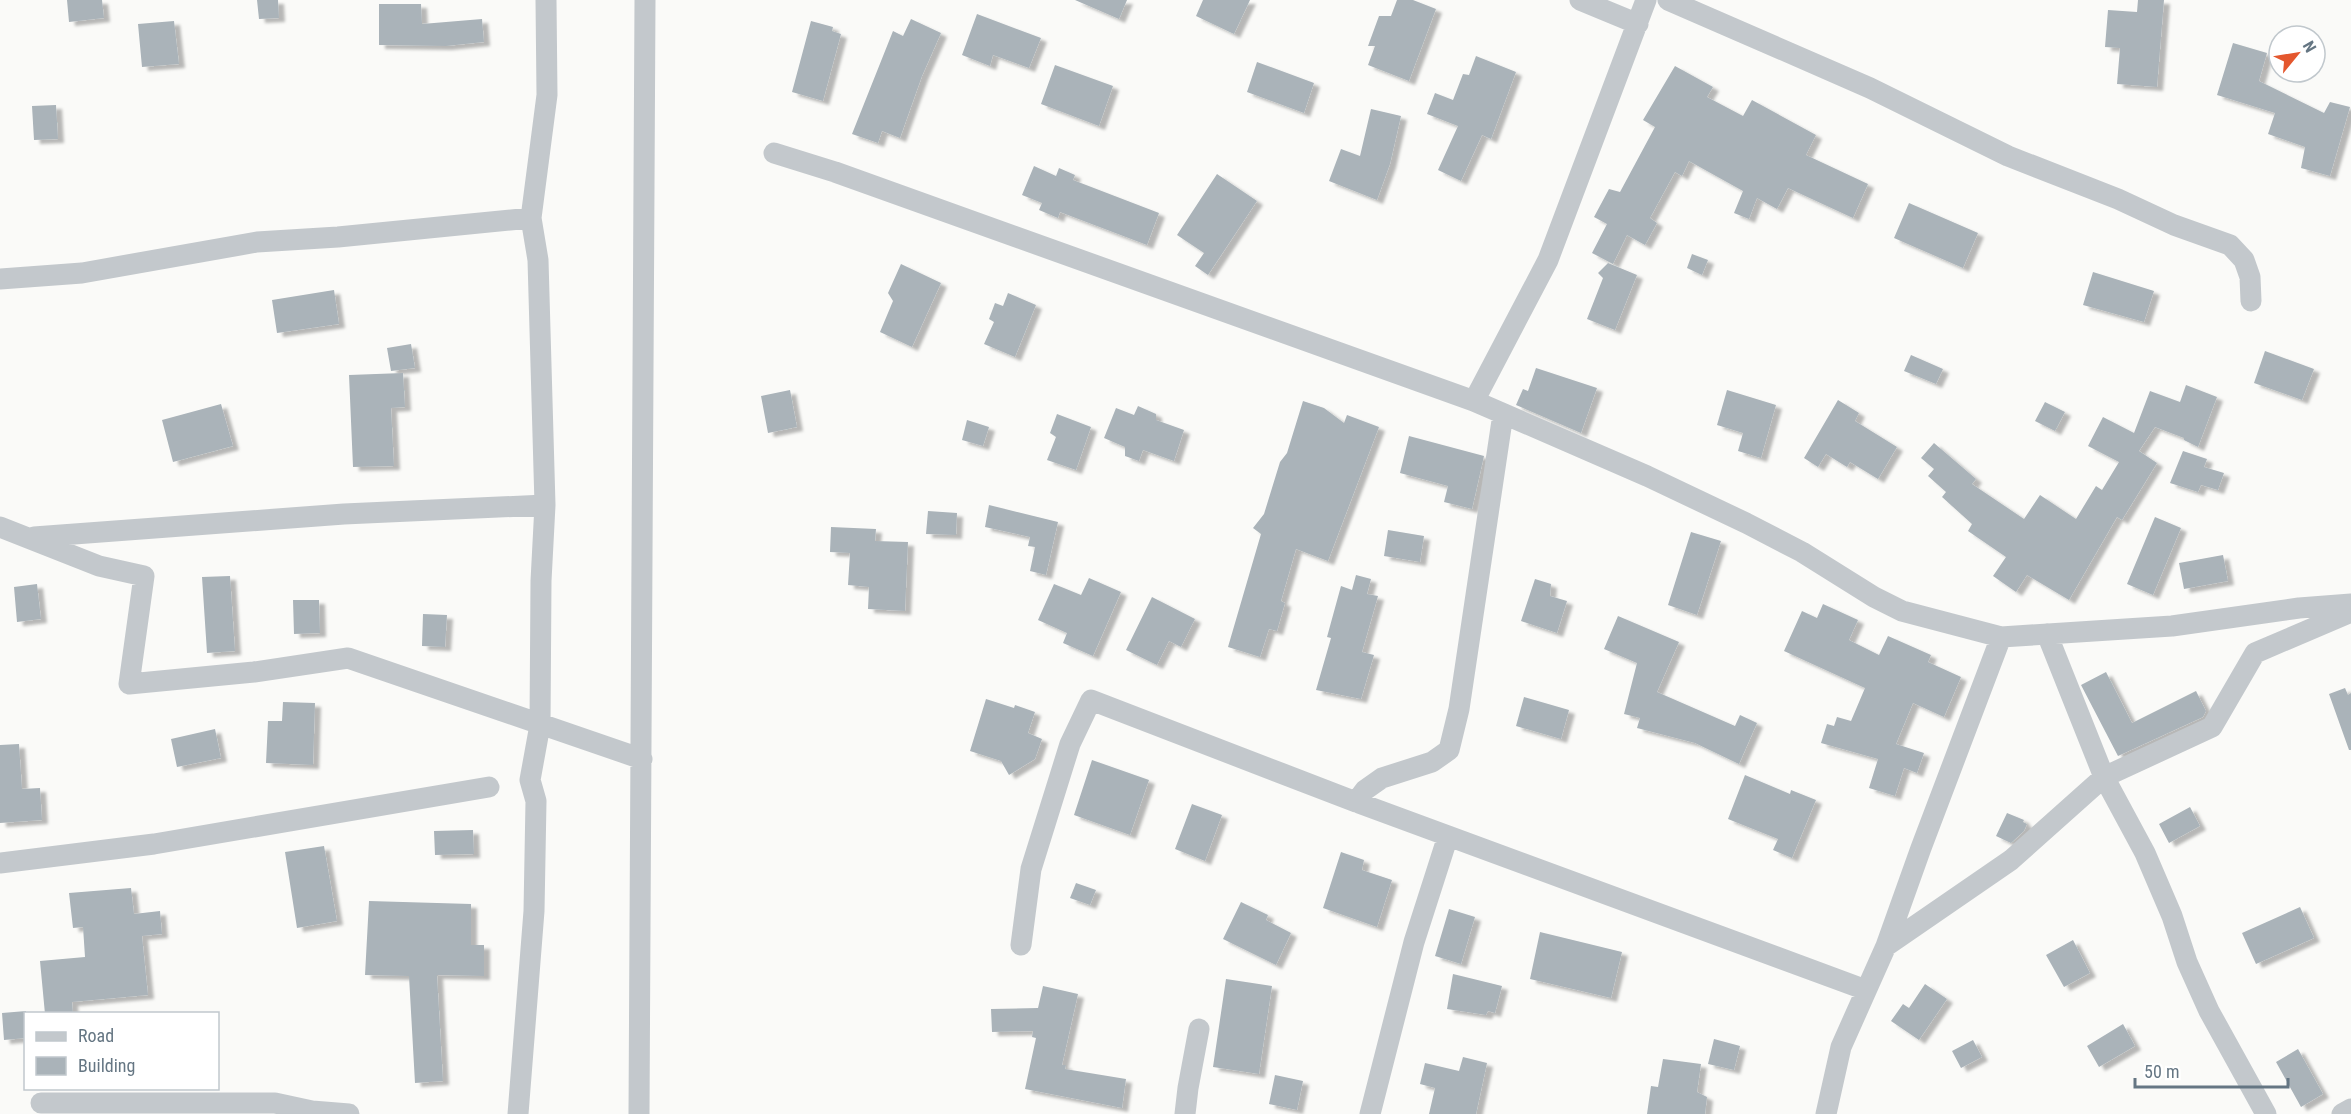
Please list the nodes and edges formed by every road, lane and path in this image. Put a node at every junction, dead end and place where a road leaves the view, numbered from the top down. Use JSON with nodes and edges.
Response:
{"nodes":[{"id":1,"x":546,"y":0,"type":"edge"},
{"id":2,"x":645,"y":0,"type":"edge"},
{"id":3,"x":1580,"y":0,"type":"edge"},
{"id":4,"x":1646,"y":0,"type":"edge"},
{"id":5,"x":1668,"y":0,"type":"edge"},
{"id":6,"x":1638,"y":24,"type":"junction"},
{"id":7,"x":774,"y":153,"type":"dead end"},
{"id":8,"x":531,"y":218,"type":"junction"},
{"id":9,"x":0,"y":279,"type":"edge"},
{"id":10,"x":2251,"y":301,"type":"dead end"},
{"id":11,"x":1474,"y":400,"type":"junction"},
{"id":12,"x":1503,"y":414,"type":"junction"},
{"id":13,"x":545,"y":505,"type":"junction"},
{"id":14,"x":0,"y":527,"type":"edge"},
{"id":15,"x":27,"y":537,"type":"junction"},
{"id":16,"x":2351,"y":604,"type":"edge"},
{"id":17,"x":2351,"y":612,"type":"edge"},
{"id":18,"x":2047,"y":634,"type":"junction"},
{"id":19,"x":2001,"y":637,"type":"junction"},
{"id":20,"x":540,"y":725,"type":"junction"},
{"id":21,"x":642,"y":759,"type":"junction"},
{"id":22,"x":2104,"y":777,"type":"junction"},
{"id":23,"x":489,"y":787,"type":"dead end"},
{"id":24,"x":1356,"y":802,"type":"junction"},
{"id":25,"x":1448,"y":836,"type":"junction"},
{"id":26,"x":0,"y":863,"type":"edge"},
{"id":27,"x":1021,"y":945,"type":"dead end"},
{"id":28,"x":1886,"y":945,"type":"junction"},
{"id":29,"x":1866,"y":990,"type":"junction"},
{"id":30,"x":1199,"y":1029,"type":"dead end"},
{"id":31,"x":41,"y":1102,"type":"dead end"},
{"id":32,"x":2351,"y":1109,"type":"edge"},
{"id":33,"x":349,"y":1114,"type":"edge"},
{"id":34,"x":518,"y":1114,"type":"edge"},
{"id":35,"x":639,"y":1114,"type":"edge"},
{"id":36,"x":1185,"y":1114,"type":"edge"},
{"id":37,"x":1370,"y":1114,"type":"edge"},
{"id":38,"x":1826,"y":1114,"type":"edge"},
{"id":39,"x":2266,"y":1114,"type":"edge"},
{"id":40,"x":2342,"y":1114,"type":"edge"}],
"edges":[{"from":1,"to":8,"type":"street"},
{"from":2,"to":21,"type":"street"},
{"from":3,"to":6,"type":"street"},
{"from":4,"to":6,"type":"street"},
{"from":5,"to":10,"type":"street"},
{"from":6,"to":11,"type":"street"},
{"from":7,"to":11,"type":"street"},
{"from":8,"to":9,"type":"street"},
{"from":8,"to":13,"type":"street"},
{"from":11,"to":12,"type":"street"},
{"from":12,"to":19,"type":"street"},
{"from":12,"to":24,"type":"street"},
{"from":13,"to":15,"type":"street"},
{"from":13,"to":20,"type":"street"},
{"from":14,"to":15,"type":"street"},
{"from":15,"to":20,"type":"street"},
{"from":16,"to":18,"type":"street"},
{"from":17,"to":22,"type":"street"},
{"from":18,"to":19,"type":"street"},
{"from":18,"to":22,"type":"street"},
{"from":19,"to":28,"type":"street"},
{"from":20,"to":21,"type":"street"},
{"from":20,"to":34,"type":"street"},
{"from":21,"to":35,"type":"street"},
{"from":22,"to":28,"type":"street"},
{"from":22,"to":39,"type":"street"},
{"from":23,"to":26,"type":"street"},
{"from":24,"to":25,"type":"street"},
{"from":24,"to":27,"type":"street"},
{"from":25,"to":29,"type":"street"},
{"from":25,"to":37,"type":"street"},
{"from":28,"to":29,"type":"street"},
{"from":29,"to":38,"type":"street"},
{"from":30,"to":36,"type":"street"},
{"from":31,"to":33,"type":"street"},
{"from":32,"to":40,"type":"street"}]}
